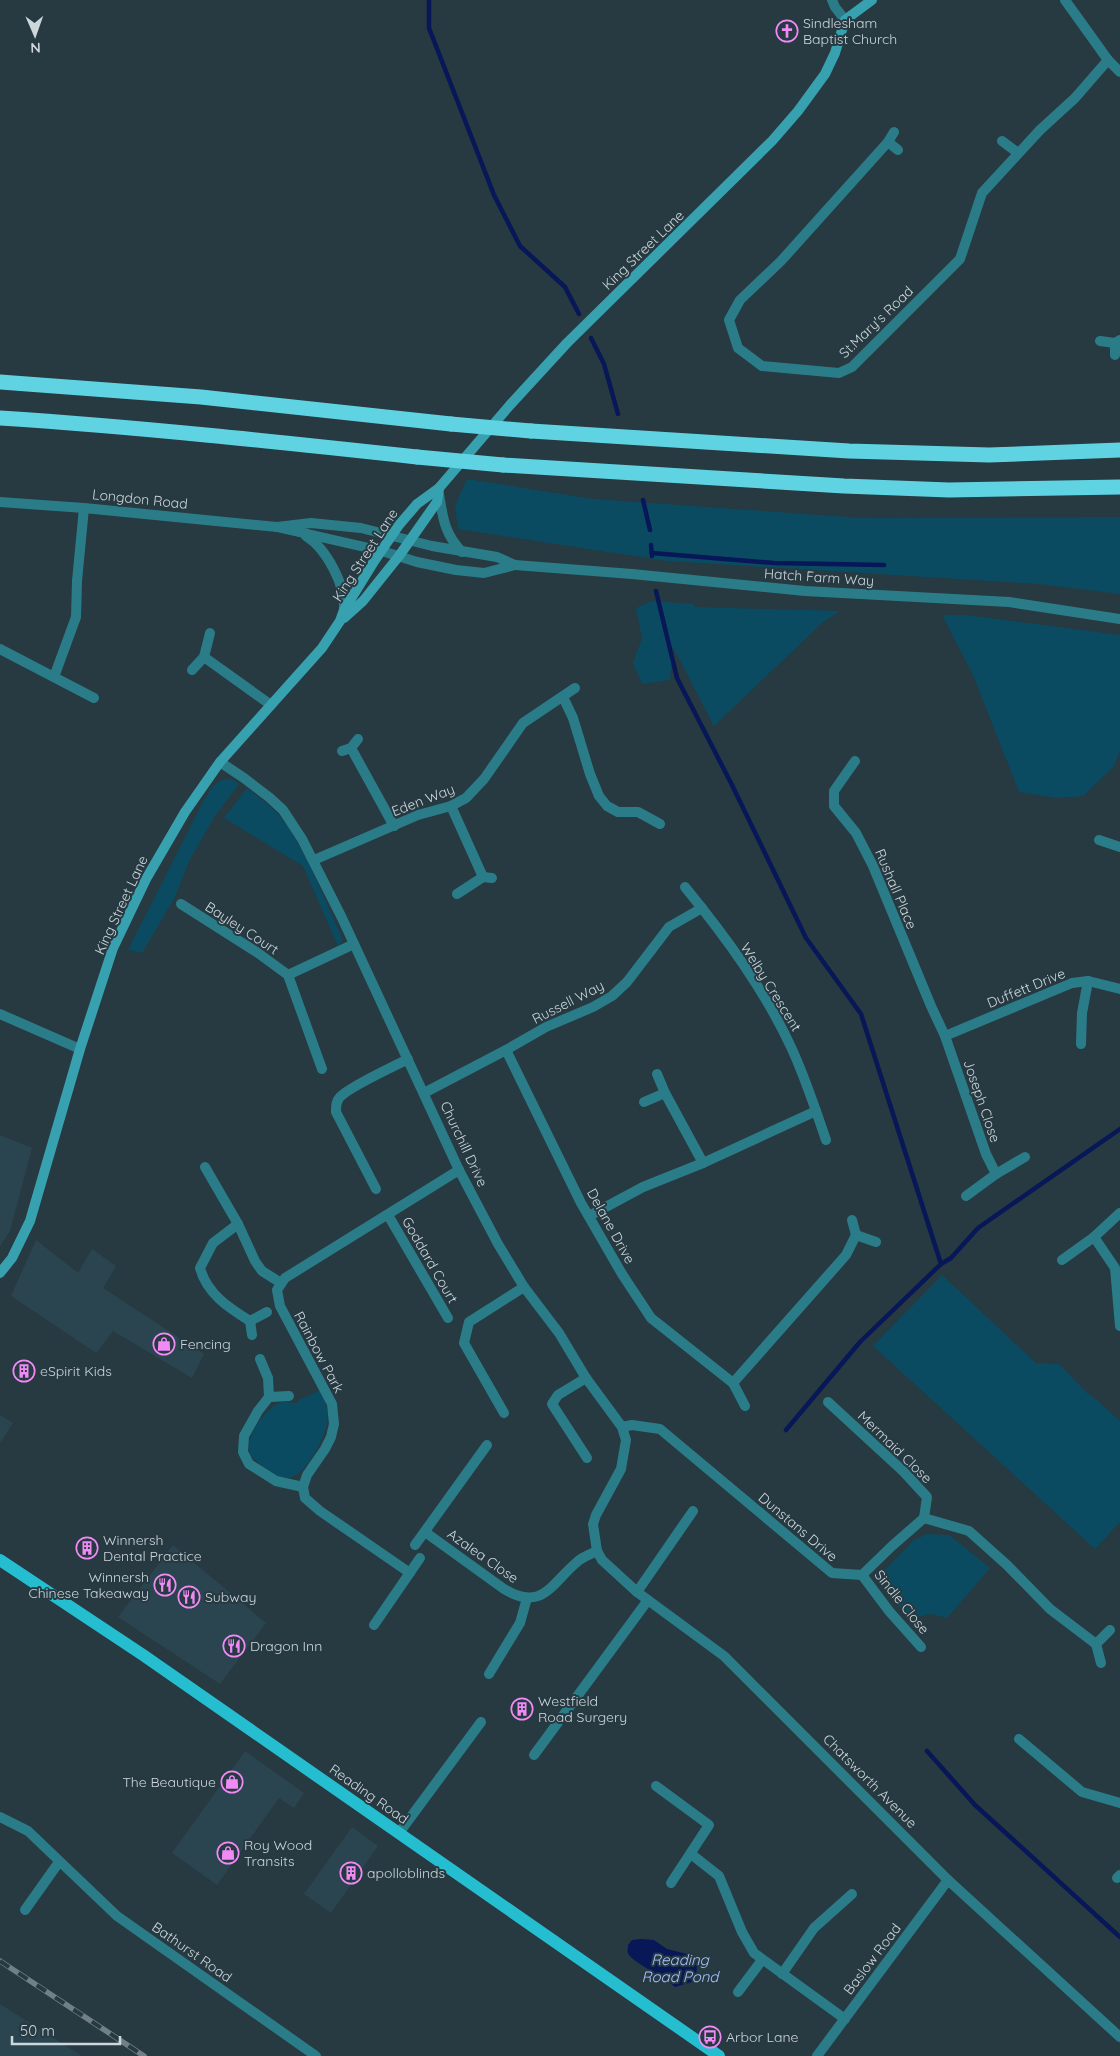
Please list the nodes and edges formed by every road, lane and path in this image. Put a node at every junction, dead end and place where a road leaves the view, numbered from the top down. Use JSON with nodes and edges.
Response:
{"nodes":[{"id":1,"x":832,"y":0,"type":"edge"},
{"id":2,"x":872,"y":0,"type":"edge"},
{"id":3,"x":1065,"y":0,"type":"edge"},
{"id":4,"x":844,"y":20,"type":"junction"},
{"id":5,"x":1108,"y":60,"type":"junction"},
{"id":6,"x":1120,"y":72,"type":"edge"},
{"id":7,"x":894,"y":132,"type":"dead end"},
{"id":8,"x":1002,"y":141,"type":"dead end"},
{"id":9,"x":888,"y":142,"type":"junction"},
{"id":10,"x":898,"y":150,"type":"dead end"},
{"id":11,"x":1018,"y":153,"type":"junction"},
{"id":12,"x":1100,"y":341,"type":"dead end"},
{"id":13,"x":1117,"y":341,"type":"edge"},
{"id":14,"x":1115,"y":355,"type":"dead end"},
{"id":15,"x":0,"y":382,"type":"edge"},
{"id":16,"x":0,"y":418,"type":"edge"},
{"id":17,"x":1120,"y":450,"type":"edge"},
{"id":18,"x":1120,"y":487,"type":"edge"},
{"id":19,"x":439,"y":491,"type":"junction"},
{"id":20,"x":0,"y":502,"type":"edge"},
{"id":21,"x":84,"y":508,"type":"junction"},
{"id":22,"x":278,"y":527,"type":"junction"},
{"id":23,"x":303,"y":534,"type":"junction"},
{"id":24,"x":391,"y":536,"type":"junction"},
{"id":25,"x":409,"y":541,"type":"junction"},
{"id":26,"x":382,"y":551,"type":"junction"},
{"id":27,"x":462,"y":552,"type":"junction"},
{"id":28,"x":399,"y":556,"type":"junction"},
{"id":29,"x":515,"y":565,"type":"junction"},
{"id":30,"x":344,"y":610,"type":"junction"},
{"id":31,"x":1120,"y":619,"type":"edge"},
{"id":32,"x":340,"y":620,"type":"junction"},
{"id":33,"x":210,"y":633,"type":"dead end"},
{"id":34,"x":0,"y":649,"type":"edge"},
{"id":35,"x":204,"y":657,"type":"junction"},
{"id":36,"x":192,"y":670,"type":"dead end"},
{"id":37,"x":54,"y":677,"type":"junction"},
{"id":38,"x":575,"y":688,"type":"dead end"},
{"id":39,"x":563,"y":697,"type":"junction"},
{"id":40,"x":94,"y":698,"type":"dead end"},
{"id":41,"x":271,"y":705,"type":"junction"},
{"id":42,"x":358,"y":739,"type":"dead end"},
{"id":43,"x":856,"y":761,"type":"dead end"},
{"id":44,"x":220,"y":762,"type":"junction"},
{"id":45,"x":451,"y":806,"type":"junction"},
{"id":46,"x":660,"y":824,"type":"dead end"},
{"id":47,"x":394,"y":826,"type":"junction"},
{"id":48,"x":1099,"y":840,"type":"dead end"},
{"id":49,"x":1120,"y":847,"type":"edge"},
{"id":50,"x":314,"y":860,"type":"junction"},
{"id":51,"x":685,"y":887,"type":"dead end"},
{"id":52,"x":457,"y":894,"type":"dead end"},
{"id":53,"x":181,"y":904,"type":"dead end"},
{"id":54,"x":702,"y":908,"type":"junction"},
{"id":55,"x":354,"y":944,"type":"junction"},
{"id":56,"x":288,"y":975,"type":"junction"},
{"id":57,"x":1088,"y":982,"type":"junction"},
{"id":58,"x":1120,"y":989,"type":"edge"},
{"id":59,"x":0,"y":1014,"type":"edge"},
{"id":60,"x":945,"y":1036,"type":"junction"},
{"id":61,"x":1081,"y":1044,"type":"dead end"},
{"id":62,"x":80,"y":1049,"type":"junction"},
{"id":63,"x":506,"y":1050,"type":"junction"},
{"id":64,"x":408,"y":1059,"type":"junction"},
{"id":65,"x":322,"y":1069,"type":"dead end"},
{"id":66,"x":657,"y":1074,"type":"dead end"},
{"id":67,"x":424,"y":1093,"type":"junction"},
{"id":68,"x":665,"y":1093,"type":"junction"},
{"id":69,"x":644,"y":1102,"type":"dead end"},
{"id":70,"x":816,"y":1111,"type":"junction"},
{"id":71,"x":826,"y":1140,"type":"dead end"},
{"id":72,"x":1025,"y":1157,"type":"dead end"},
{"id":73,"x":703,"y":1163,"type":"junction"},
{"id":74,"x":205,"y":1166,"type":"dead end"},
{"id":75,"x":459,"y":1170,"type":"junction"},
{"id":76,"x":996,"y":1174,"type":"junction"},
{"id":77,"x":376,"y":1189,"type":"dead end"},
{"id":78,"x":966,"y":1196,"type":"dead end"},
{"id":79,"x":1120,"y":1213,"type":"edge"},
{"id":80,"x":388,"y":1215,"type":"junction"},
{"id":81,"x":589,"y":1216,"type":"junction"},
{"id":82,"x":852,"y":1220,"type":"dead end"},
{"id":83,"x":238,"y":1224,"type":"junction"},
{"id":84,"x":856,"y":1235,"type":"junction"},
{"id":85,"x":1094,"y":1236,"type":"junction"},
{"id":86,"x":876,"y":1242,"type":"dead end"},
{"id":87,"x":1062,"y":1260,"type":"dead end"},
{"id":88,"x":0,"y":1274,"type":"edge"},
{"id":89,"x":281,"y":1283,"type":"junction"},
{"id":90,"x":524,"y":1287,"type":"junction"},
{"id":91,"x":267,"y":1312,"type":"dead end"},
{"id":92,"x":448,"y":1318,"type":"dead end"},
{"id":93,"x":250,"y":1321,"type":"junction"},
{"id":94,"x":1120,"y":1326,"type":"edge"},
{"id":95,"x":252,"y":1334,"type":"dead end"},
{"id":96,"x":260,"y":1359,"type":"dead end"},
{"id":97,"x":586,"y":1378,"type":"junction"},
{"id":98,"x":733,"y":1383,"type":"junction"},
{"id":99,"x":289,"y":1396,"type":"dead end"},
{"id":100,"x":269,"y":1397,"type":"junction"},
{"id":101,"x":828,"y":1402,"type":"dead end"},
{"id":102,"x":745,"y":1406,"type":"dead end"},
{"id":103,"x":504,"y":1413,"type":"dead end"},
{"id":104,"x":622,"y":1428,"type":"junction"},
{"id":105,"x":487,"y":1445,"type":"dead end"},
{"id":106,"x":587,"y":1458,"type":"dead end"},
{"id":107,"x":303,"y":1487,"type":"junction"},
{"id":108,"x":693,"y":1510,"type":"dead end"},
{"id":109,"x":924,"y":1518,"type":"junction"},
{"id":110,"x":425,"y":1532,"type":"junction"},
{"id":111,"x":415,"y":1544,"type":"dead end"},
{"id":112,"x":597,"y":1551,"type":"junction"},
{"id":113,"x":420,"y":1558,"type":"dead end"},
{"id":114,"x":0,"y":1560,"type":"edge"},
{"id":115,"x":410,"y":1573,"type":"junction"},
{"id":116,"x":862,"y":1575,"type":"junction"},
{"id":117,"x":637,"y":1592,"type":"junction"},
{"id":118,"x":527,"y":1598,"type":"junction"},
{"id":119,"x":648,"y":1600,"type":"junction"},
{"id":120,"x":374,"y":1625,"type":"dead end"},
{"id":121,"x":1110,"y":1630,"type":"dead end"},
{"id":122,"x":1096,"y":1644,"type":"junction"},
{"id":123,"x":921,"y":1647,"type":"dead end"},
{"id":124,"x":1101,"y":1663,"type":"dead end"},
{"id":125,"x":489,"y":1674,"type":"dead end"},
{"id":126,"x":481,"y":1722,"type":"dead end"},
{"id":127,"x":1019,"y":1739,"type":"dead end"},
{"id":128,"x":534,"y":1755,"type":"dead end"},
{"id":129,"x":656,"y":1786,"type":"dead end"},
{"id":130,"x":1120,"y":1803,"type":"edge"},
{"id":131,"x":0,"y":1817,"type":"edge"},
{"id":132,"x":399,"y":1833,"type":"junction"},
{"id":133,"x":691,"y":1854,"type":"junction"},
{"id":134,"x":59,"y":1862,"type":"junction"},
{"id":135,"x":948,"y":1880,"type":"junction"},
{"id":136,"x":671,"y":1883,"type":"dead end"},
{"id":137,"x":852,"y":1894,"type":"dead end"},
{"id":138,"x":25,"y":1910,"type":"dead end"},
{"id":139,"x":762,"y":1960,"type":"junction"},
{"id":140,"x":782,"y":1974,"type":"junction"},
{"id":141,"x":738,"y":1992,"type":"dead end"},
{"id":142,"x":845,"y":2019,"type":"junction"},
{"id":143,"x":1120,"y":2037,"type":"edge"},
{"id":144,"x":316,"y":2056,"type":"edge"},
{"id":145,"x":719,"y":2056,"type":"edge"},
{"id":146,"x":818,"y":2056,"type":"edge"}],
"edges":[{"from":1,"to":4,"type":"street"},
{"from":2,"to":4,"type":"main road"},
{"from":3,"to":5,"type":"street"},
{"from":4,"to":19,"type":"main road","name":"King Street Lane"},
{"from":5,"to":6,"type":"street"},
{"from":5,"to":11,"type":"street","name":"St.Mary's Road"},
{"from":7,"to":9,"type":"street","name":"St.Mary's Road"},
{"from":8,"to":11,"type":"street"},
{"from":9,"to":10,"type":"street"},
{"from":9,"to":11,"type":"street","name":"St.Mary's Road"},
{"from":12,"to":13,"type":"street"},
{"from":13,"to":14,"type":"street"},
{"from":15,"to":17,"type":"highway","bridge":true},
{"from":16,"to":18,"type":"highway","bridge":true},
{"from":19,"to":24,"type":"main road","name":"King Street Lane"},
{"from":19,"to":25,"type":"main road","name":"King Street Lane"},
{"from":19,"to":27,"type":"street"},
{"from":20,"to":21,"type":"street","name":"Longdon Road"},
{"from":21,"to":22,"type":"street","name":"Longdon Road"},
{"from":21,"to":37,"type":"street"},
{"from":22,"to":23,"type":"street","name":"Longdon Road"},
{"from":22,"to":24,"type":"street","name":"Longdon Road"},
{"from":23,"to":26,"type":"street","name":"Longdon Road"},
{"from":23,"to":30,"type":"street"},
{"from":24,"to":25,"type":"street","name":"Longdon Road"},
{"from":24,"to":26,"type":"main road","name":"King Street Lane"},
{"from":25,"to":27,"type":"street","name":"Hatch Farm Way"},
{"from":25,"to":28,"type":"main road","name":"King Street Lane"},
{"from":26,"to":28,"type":"street","name":"Hatch Farm Way"},
{"from":26,"to":30,"type":"main road","name":"King Street Lane"},
{"from":27,"to":29,"type":"street","name":"Hatch Farm Way"},
{"from":28,"to":29,"type":"street","name":"Hatch Farm Way"},
{"from":28,"to":32,"type":"main road","name":"King Street Lane"},
{"from":29,"to":31,"type":"street","name":"Hatch Farm Way"},
{"from":30,"to":32,"type":"main road","name":"King Street Lane"},
{"from":32,"to":41,"type":"main road","name":"King Street Lane"},
{"from":33,"to":35,"type":"street"},
{"from":34,"to":37,"type":"street"},
{"from":35,"to":36,"type":"street"},
{"from":35,"to":41,"type":"street"},
{"from":37,"to":40,"type":"street"},
{"from":38,"to":39,"type":"street","name":"Eden Way"},
{"from":39,"to":45,"type":"street","name":"Eden Way"},
{"from":39,"to":46,"type":"street"},
{"from":41,"to":44,"type":"main road","name":"King Street Lane"},
{"from":42,"to":47,"type":"street"},
{"from":43,"to":60,"type":"street","name":"Rushall Place"},
{"from":44,"to":50,"type":"street","name":"Churchill Drive"},
{"from":44,"to":62,"type":"main road","name":"King Street Lane"},
{"from":45,"to":47,"type":"street","name":"Eden Way"},
{"from":45,"to":52,"type":"street"},
{"from":47,"to":50,"type":"street","name":"Eden Way"},
{"from":48,"to":49,"type":"street"},
{"from":50,"to":55,"type":"street","name":"Churchill Drive"},
{"from":51,"to":54,"type":"street","name":"Welby Crescent"},
{"from":53,"to":56,"type":"street","name":"Bayley Court"},
{"from":54,"to":63,"type":"street","name":"Russell Way"},
{"from":54,"to":70,"type":"street","name":"Welby Crescent"},
{"from":55,"to":56,"type":"street"},
{"from":55,"to":64,"type":"street","name":"Churchill Drive"},
{"from":56,"to":65,"type":"street"},
{"from":57,"to":58,"type":"street","name":"Duffett Drive"},
{"from":57,"to":60,"type":"street","name":"Duffett Drive"},
{"from":57,"to":61,"type":"street"},
{"from":59,"to":62,"type":"street"},
{"from":60,"to":76,"type":"street","name":"Joseph Close"},
{"from":62,"to":88,"type":"main road","name":"King Street Lane"},
{"from":63,"to":67,"type":"street","name":"Russell Way"},
{"from":63,"to":81,"type":"street","name":"Delane Drive"},
{"from":64,"to":67,"type":"street","name":"Churchill Drive"},
{"from":64,"to":77,"type":"street"},
{"from":66,"to":68,"type":"street"},
{"from":67,"to":75,"type":"street","name":"Churchill Drive"},
{"from":68,"to":69,"type":"street"},
{"from":68,"to":73,"type":"street"},
{"from":70,"to":71,"type":"street","name":"Welby Crescent"},
{"from":70,"to":73,"type":"street"},
{"from":72,"to":76,"type":"street"},
{"from":73,"to":81,"type":"street"},
{"from":74,"to":83,"type":"street"},
{"from":75,"to":80,"type":"street"},
{"from":75,"to":90,"type":"street","name":"Churchill Drive"},
{"from":76,"to":78,"type":"street"},
{"from":79,"to":85,"type":"street"},
{"from":80,"to":89,"type":"street"},
{"from":80,"to":92,"type":"street","name":"Goddard Court"},
{"from":81,"to":98,"type":"street","name":"Delane Drive"},
{"from":82,"to":84,"type":"street"},
{"from":83,"to":89,"type":"street"},
{"from":83,"to":93,"type":"street"},
{"from":84,"to":86,"type":"street"},
{"from":84,"to":98,"type":"street"},
{"from":85,"to":87,"type":"street"},
{"from":85,"to":94,"type":"street"},
{"from":89,"to":107,"type":"street","name":"Rainbow Park"},
{"from":90,"to":97,"type":"street","name":"Churchill Drive"},
{"from":90,"to":103,"type":"street"},
{"from":91,"to":93,"type":"street"},
{"from":93,"to":95,"type":"street"},
{"from":96,"to":100,"type":"street"},
{"from":97,"to":104,"type":"street","name":"Churchill Drive"},
{"from":97,"to":106,"type":"street"},
{"from":98,"to":102,"type":"street","name":"Delane Drive"},
{"from":99,"to":100,"type":"street"},
{"from":100,"to":107,"type":"street"},
{"from":101,"to":109,"type":"street","name":"Mermaid Close"},
{"from":104,"to":112,"type":"street"},
{"from":104,"to":116,"type":"street","name":"Dunstans Drive"},
{"from":105,"to":110,"type":"street","name":"Azalea Close"},
{"from":107,"to":115,"type":"street"},
{"from":108,"to":117,"type":"street"},
{"from":109,"to":116,"type":"street"},
{"from":109,"to":122,"type":"street"},
{"from":110,"to":111,"type":"street","name":"Azalea Close"},
{"from":110,"to":118,"type":"street","name":"Azalea Close"},
{"from":112,"to":117,"type":"street","name":"Chatsworth Avenue"},
{"from":112,"to":118,"type":"street","name":"Azalea Close"},
{"from":113,"to":115,"type":"street"},
{"from":114,"to":132,"type":"main road","name":"Reading Road"},
{"from":115,"to":120,"type":"street"},
{"from":116,"to":123,"type":"street","name":"Sindle Close"},
{"from":117,"to":119,"type":"street","name":"Chatsworth Avenue"},
{"from":118,"to":125,"type":"street","name":"Azalea Close"},
{"from":119,"to":128,"type":"street"},
{"from":119,"to":135,"type":"street","name":"Chatsworth Avenue"},
{"from":121,"to":122,"type":"street"},
{"from":122,"to":124,"type":"street"},
{"from":126,"to":132,"type":"street"},
{"from":127,"to":130,"type":"street"},
{"from":129,"to":133,"type":"street"},
{"from":131,"to":134,"type":"street","name":"Bathurst Road"},
{"from":132,"to":145,"type":"main road","name":"Reading Road"},
{"from":133,"to":136,"type":"street"},
{"from":133,"to":139,"type":"street"},
{"from":134,"to":138,"type":"street"},
{"from":134,"to":144,"type":"street","name":"Bathurst Road"},
{"from":135,"to":142,"type":"street","name":"Baslow Road"},
{"from":135,"to":143,"type":"street","name":"Chatsworth Avenue"},
{"from":137,"to":140,"type":"street"},
{"from":139,"to":140,"type":"street"},
{"from":139,"to":141,"type":"street"},
{"from":140,"to":142,"type":"street"},
{"from":142,"to":146,"type":"street","name":"Baslow Road"}]}
